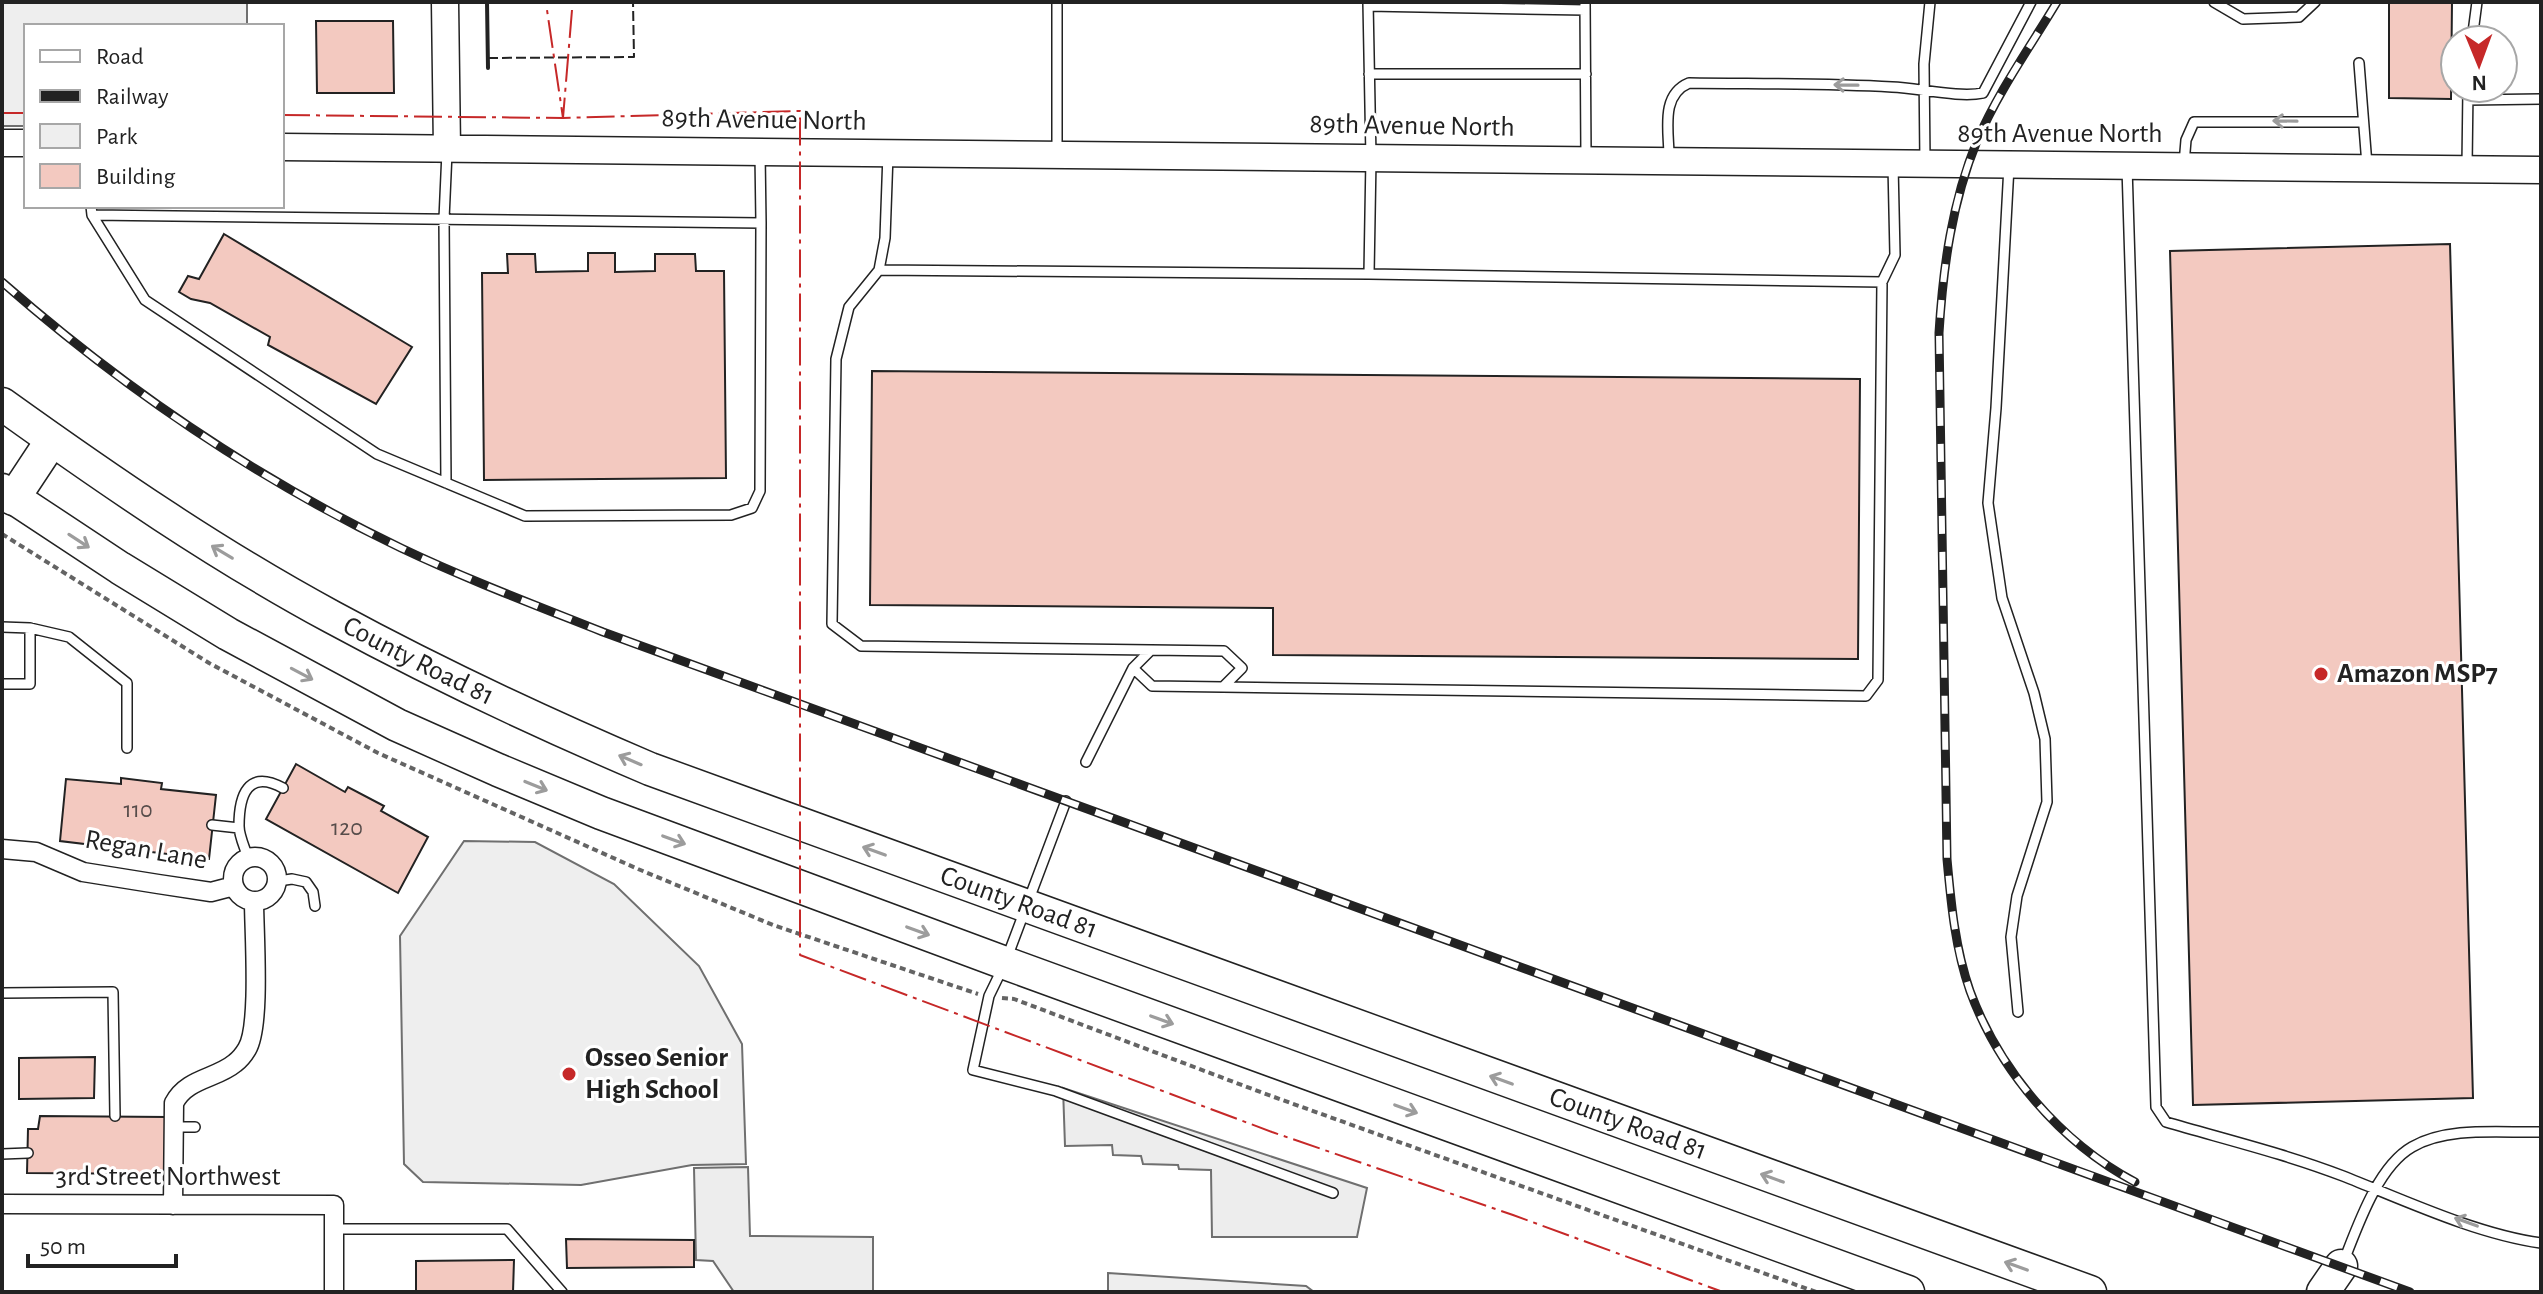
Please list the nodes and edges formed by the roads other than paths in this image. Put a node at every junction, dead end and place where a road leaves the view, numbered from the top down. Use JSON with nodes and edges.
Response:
{"nodes":[{"id":1,"x":445,"y":2,"type":"edge"},
{"id":2,"x":1057,"y":2,"type":"edge"},
{"id":3,"x":1930,"y":2,"type":"edge"},
{"id":4,"x":2031,"y":2,"type":"edge"},
{"id":5,"x":2214,"y":2,"type":"edge"},
{"id":6,"x":2315,"y":2,"type":"edge"},
{"id":7,"x":2477,"y":2,"type":"edge"},
{"id":8,"x":1368,"y":4,"type":"edge"},
{"id":9,"x":1585,"y":6,"type":"edge"},
{"id":10,"x":2474,"y":24,"type":"edge"},
{"id":11,"x":2359,"y":63,"type":"dead end"},
{"id":12,"x":1369,"y":74,"type":"junction"},
{"id":13,"x":1586,"y":74,"type":"junction"},
{"id":14,"x":1924,"y":88,"type":"junction"},
{"id":15,"x":2519,"y":99,"type":"edge"},
{"id":16,"x":2541,"y":99,"type":"edge"},
{"id":17,"x":2468,"y":104,"type":"edge"},
{"id":18,"x":2363,"y":122,"type":"junction"},
{"id":19,"x":2,"y":143,"type":"edge"},
{"id":20,"x":24,"y":143,"type":"edge"},
{"id":21,"x":284,"y":147,"type":"edge"},
{"id":22,"x":447,"y":149,"type":"junction"},
{"id":23,"x":760,"y":153,"type":"junction"},
{"id":24,"x":888,"y":153,"type":"junction"},
{"id":25,"x":1057,"y":155,"type":"junction"},
{"id":26,"x":1371,"y":158,"type":"junction"},
{"id":27,"x":1586,"y":160,"type":"junction"},
{"id":28,"x":1670,"y":161,"type":"junction"},
{"id":29,"x":1893,"y":164,"type":"junction"},
{"id":30,"x":1925,"y":165,"type":"junction"},
{"id":31,"x":2009,"y":166,"type":"junction"},
{"id":32,"x":2127,"y":166,"type":"junction"},
{"id":33,"x":2183,"y":166,"type":"junction"},
{"id":34,"x":2368,"y":169,"type":"junction"},
{"id":35,"x":2467,"y":169,"type":"junction"},
{"id":36,"x":2541,"y":170,"type":"edge"},
{"id":37,"x":91,"y":211,"type":"edge"},
{"id":38,"x":444,"y":219,"type":"junction"},
{"id":39,"x":761,"y":223,"type":"junction"},
{"id":40,"x":879,"y":270,"type":"junction"},
{"id":41,"x":1369,"y":274,"type":"junction"},
{"id":42,"x":1882,"y":282,"type":"junction"},
{"id":43,"x":2,"y":404,"type":"edge"},
{"id":44,"x":52,"y":440,"type":"junction"},
{"id":45,"x":446,"y":483,"type":"junction"},
{"id":46,"x":6,"y":502,"type":"edge"},
{"id":47,"x":2,"y":627,"type":"edge"},
{"id":48,"x":30,"y":628,"type":"junction"},
{"id":49,"x":1151,"y":650,"type":"junction"},
{"id":50,"x":1133,"y":668,"type":"junction"},
{"id":51,"x":2,"y":684,"type":"edge"},
{"id":52,"x":1223,"y":687,"type":"junction"},
{"id":53,"x":127,"y":748,"type":"dead end"},
{"id":54,"x":1086,"y":762,"type":"dead end"},
{"id":55,"x":283,"y":788,"type":"dead end"},
{"id":56,"x":1066,"y":801,"type":"dead end"},
{"id":57,"x":212,"y":825,"type":"dead end"},
{"id":58,"x":239,"y":828,"type":"junction"},
{"id":59,"x":2,"y":849,"type":"edge"},
{"id":60,"x":248,"y":858,"type":"junction"},
{"id":61,"x":278,"y":881,"type":"junction"},
{"id":62,"x":234,"y":886,"type":"junction"},
{"id":63,"x":254,"y":901,"type":"junction"},
{"id":64,"x":315,"y":906,"type":"dead end"},
{"id":65,"x":1026,"y":907,"type":"junction"},
{"id":66,"x":1005,"y":963,"type":"junction"},
{"id":67,"x":2,"y":993,"type":"edge"},
{"id":68,"x":2018,"y":1012,"type":"dead end"},
{"id":69,"x":115,"y":1116,"type":"dead end"},
{"id":70,"x":174,"y":1127,"type":"junction"},
{"id":71,"x":195,"y":1127,"type":"dead end"},
{"id":72,"x":2541,"y":1132,"type":"edge"},
{"id":73,"x":28,"y":1153,"type":"dead end"},
{"id":74,"x":2,"y":1154,"type":"edge"},
{"id":75,"x":2375,"y":1190,"type":"junction"},
{"id":76,"x":1333,"y":1193,"type":"dead end"},
{"id":77,"x":2,"y":1204,"type":"edge"},
{"id":78,"x":173,"y":1205,"type":"junction"},
{"id":79,"x":334,"y":1229,"type":"junction"},
{"id":80,"x":2541,"y":1243,"type":"edge"},
{"id":81,"x":2335,"y":1283,"type":"edge"},
{"id":82,"x":334,"y":1292,"type":"edge"},
{"id":83,"x":562,"y":1292,"type":"edge"},
{"id":84,"x":1908,"y":1292,"type":"edge"},
{"id":85,"x":2090,"y":1292,"type":"edge"}],
"edges":[{"from":1,"to":22,"type":"street"},
{"from":2,"to":25,"type":"lane"},
{"from":3,"to":14,"type":"lane"},
{"from":4,"to":14,"type":"lane"},
{"from":5,"to":6,"type":"lane"},
{"from":7,"to":10,"type":"lane"},
{"from":8,"to":9,"type":"lane"},
{"from":8,"to":12,"type":"lane"},
{"from":9,"to":13,"type":"lane"},
{"from":11,"to":18,"type":"lane"},
{"from":12,"to":13,"type":"lane"},
{"from":12,"to":26,"type":"lane"},
{"from":13,"to":27,"type":"lane"},
{"from":14,"to":28,"type":"lane","one_way":true},
{"from":14,"to":30,"type":"lane"},
{"from":15,"to":16,"type":"lane"},
{"from":17,"to":35,"type":"lane"},
{"from":18,"to":33,"type":"lane","one_way":true},
{"from":18,"to":34,"type":"lane"},
{"from":19,"to":20,"type":"street"},
{"from":21,"to":22,"type":"street","name":"89th Avenue North"},
{"from":22,"to":23,"type":"street","name":"89th Avenue North"},
{"from":22,"to":38,"type":"lane"},
{"from":23,"to":24,"type":"street","name":"89th Avenue North"},
{"from":23,"to":39,"type":"lane"},
{"from":24,"to":25,"type":"street","name":"89th Avenue North"},
{"from":24,"to":40,"type":"lane"},
{"from":25,"to":26,"type":"street","name":"89th Avenue North"},
{"from":26,"to":27,"type":"street","name":"89th Avenue North"},
{"from":26,"to":41,"type":"lane"},
{"from":27,"to":28,"type":"street","name":"89th Avenue North"},
{"from":28,"to":29,"type":"street","name":"89th Avenue North"},
{"from":29,"to":30,"type":"street","name":"89th Avenue North"},
{"from":29,"to":42,"type":"lane"},
{"from":30,"to":31,"type":"street","name":"89th Avenue North"},
{"from":31,"to":32,"type":"street","name":"89th Avenue North"},
{"from":31,"to":68,"type":"lane"},
{"from":32,"to":33,"type":"street","name":"89th Avenue North"},
{"from":32,"to":75,"type":"lane"},
{"from":33,"to":34,"type":"street","name":"89th Avenue North"},
{"from":34,"to":35,"type":"street","name":"89th Avenue North"},
{"from":35,"to":36,"type":"street","name":"89th Avenue North"},
{"from":37,"to":38,"type":"lane"},
{"from":37,"to":45,"type":"lane"},
{"from":38,"to":39,"type":"lane"},
{"from":38,"to":45,"type":"lane"},
{"from":39,"to":45,"type":"lane"},
{"from":40,"to":41,"type":"lane"},
{"from":40,"to":49,"type":"lane"},
{"from":41,"to":42,"type":"lane"},
{"from":42,"to":52,"type":"lane"},
{"from":43,"to":44,"type":"highway","name":"County Road 81"},
{"from":44,"to":46,"type":"highway"},
{"from":65,"to":44,"type":"highway","name":"County Road 81","one_way":true},
{"from":46,"to":66,"type":"highway","one_way":true},
{"from":47,"to":48,"type":"lane"},
{"from":48,"to":51,"type":"lane"},
{"from":48,"to":53,"type":"lane"},
{"from":49,"to":50,"type":"lane"},
{"from":49,"to":52,"type":"lane"},
{"from":50,"to":52,"type":"lane"},
{"from":50,"to":54,"type":"lane"},
{"from":55,"to":58,"type":"lane"},
{"from":56,"to":65,"type":"lane"},
{"from":57,"to":58,"type":"lane"},
{"from":58,"to":60,"type":"lane"},
{"from":59,"to":62,"type":"street","name":"Regan Lane"},
{"from":60,"to":61,"type":"street","name":"Regan Lane"},
{"from":60,"to":62,"type":"street","name":"Regan Lane"},
{"from":61,"to":63,"type":"street"},
{"from":61,"to":64,"type":"lane"},
{"from":62,"to":63,"type":"street","name":"Regan Lane"},
{"from":63,"to":70,"type":"street"},
{"from":65,"to":66,"type":"lane"},
{"from":85,"to":65,"type":"highway","name":"County Road 81","one_way":true},
{"from":66,"to":76,"type":"lane"},
{"from":66,"to":84,"type":"highway","one_way":true},
{"from":67,"to":69,"type":"lane"},
{"from":70,"to":71,"type":"lane"},
{"from":70,"to":78,"type":"street"},
{"from":72,"to":75,"type":"lane"},
{"from":73,"to":74,"type":"lane"},
{"from":80,"to":75,"type":"lane","one_way":true},
{"from":75,"to":81,"type":"lane"},
{"from":77,"to":78,"type":"street","name":"3rd Street Northwest"},
{"from":78,"to":79,"type":"street","name":"3rd Street Northwest"},
{"from":79,"to":82,"type":"street"},
{"from":79,"to":83,"type":"lane"}]}
